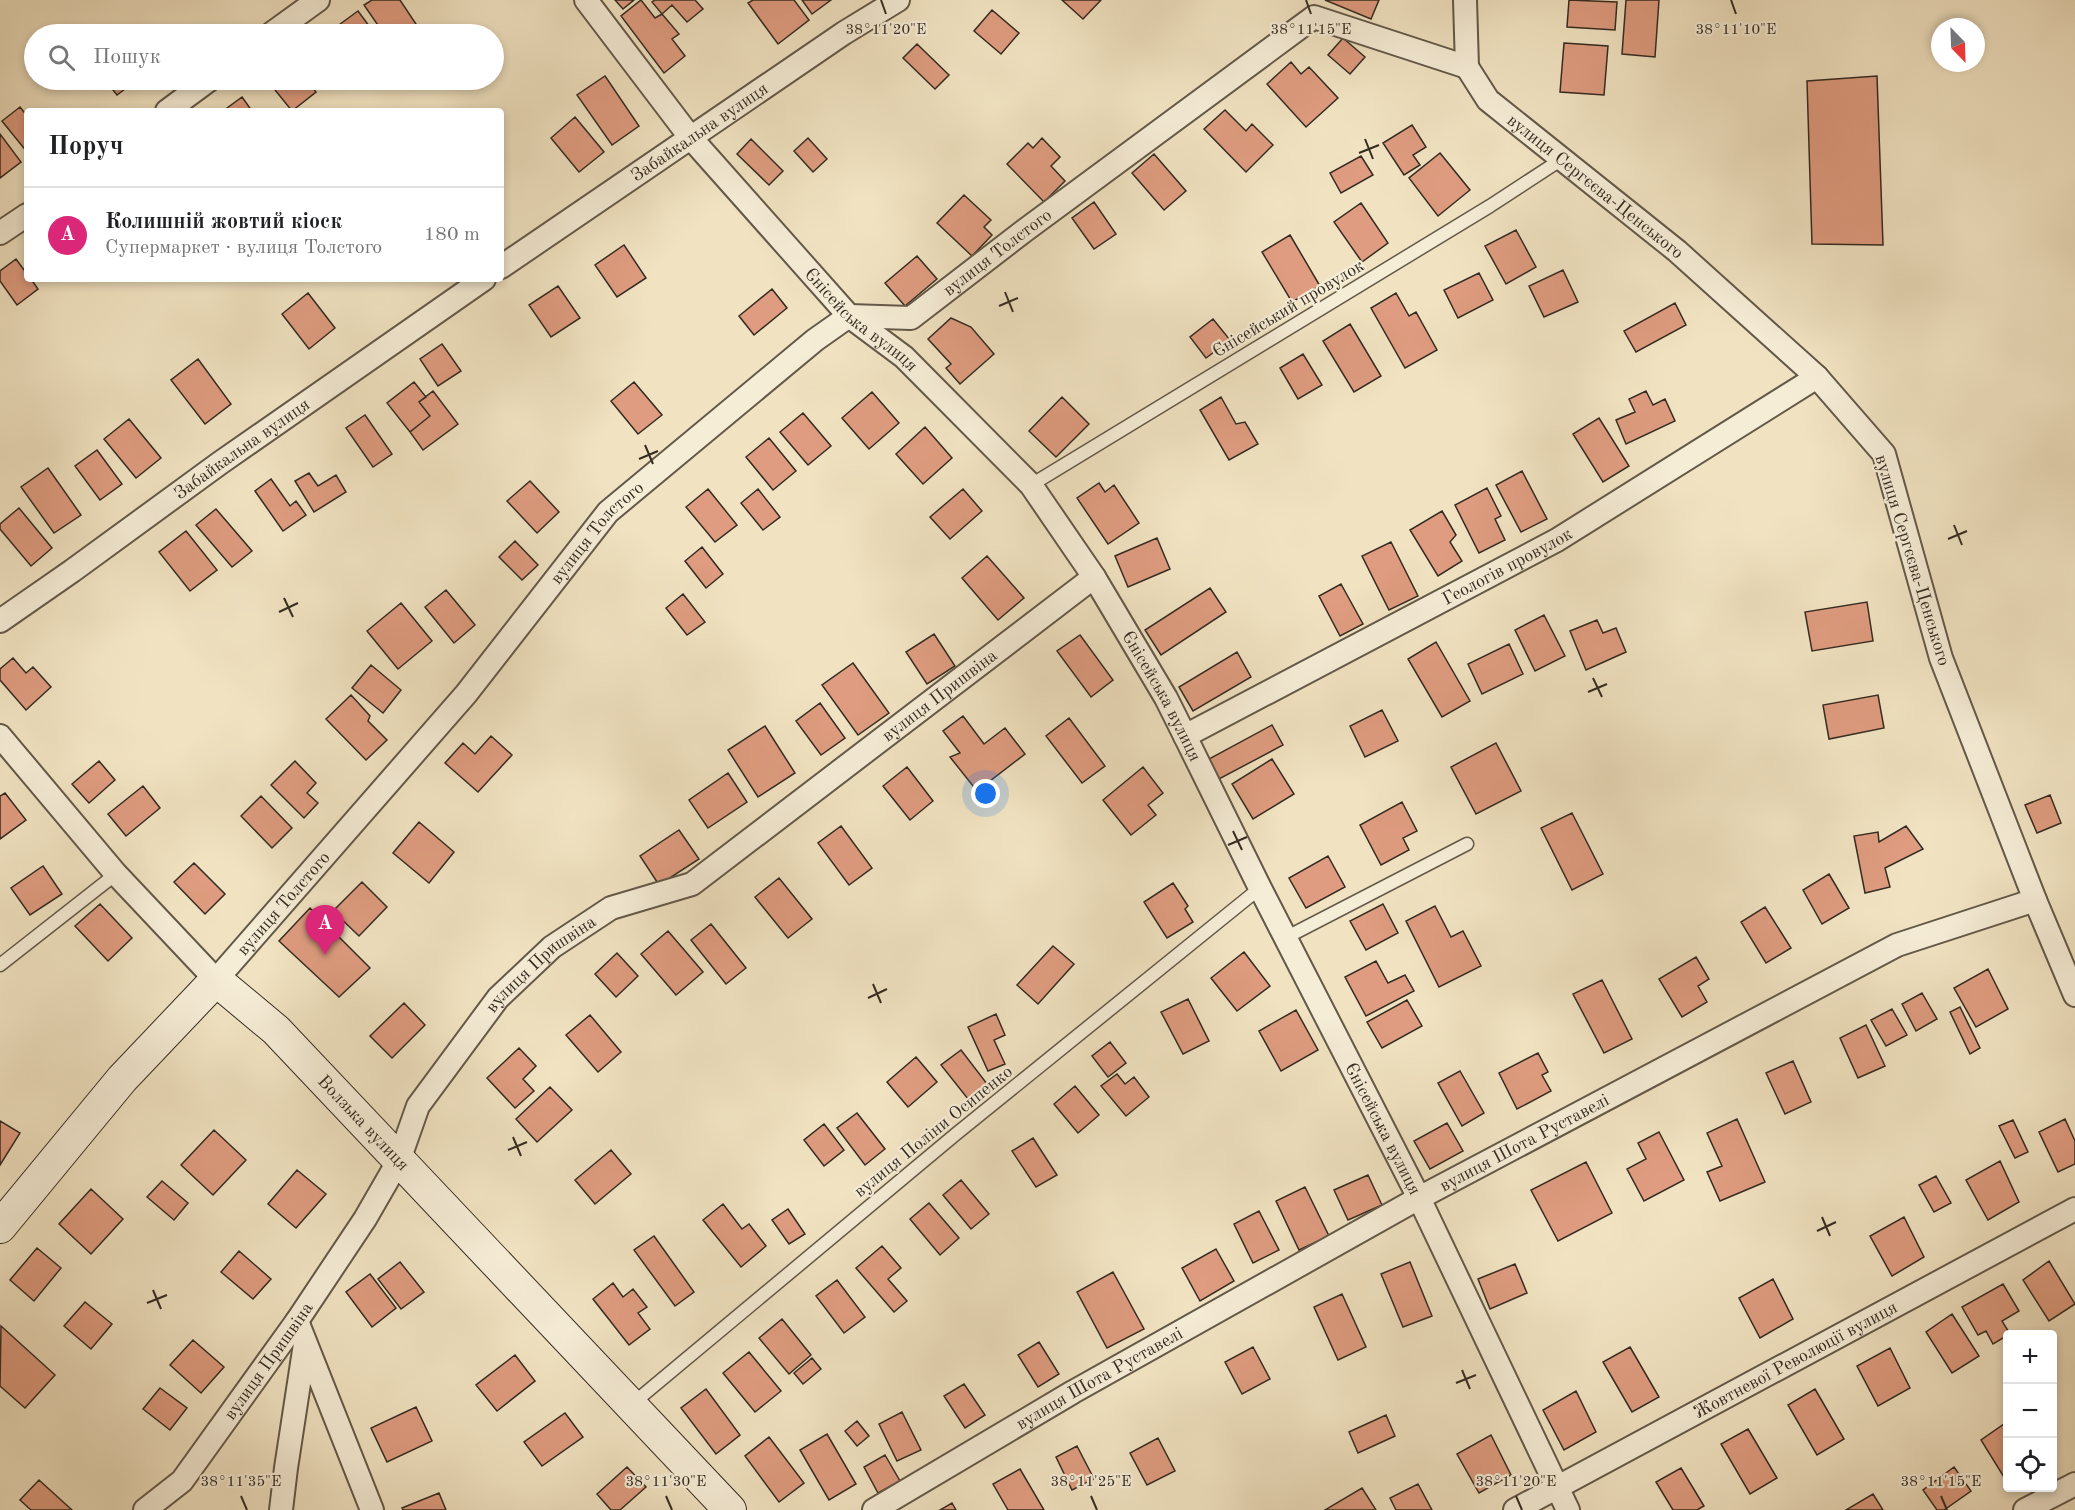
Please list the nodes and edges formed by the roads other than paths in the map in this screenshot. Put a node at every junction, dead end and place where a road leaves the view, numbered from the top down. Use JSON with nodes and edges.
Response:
{"nodes":[{"id":1,"x":318,"y":0,"type":"edge"},
{"id":2,"x":586,"y":0,"type":"edge"},
{"id":3,"x":898,"y":0,"type":"edge"},
{"id":4,"x":1465,"y":0,"type":"edge"},
{"id":5,"x":285,"y":24,"type":"edge"},
{"id":6,"x":1467,"y":67,"type":"junction"},
{"id":7,"x":195,"y":90,"type":"edge"},
{"id":8,"x":171,"y":108,"type":"edge"},
{"id":9,"x":690,"y":137,"type":"junction"},
{"id":10,"x":1562,"y":159,"type":"junction"},
{"id":11,"x":24,"y":217,"type":"edge"},
{"id":12,"x":0,"y":233,"type":"edge"},
{"id":13,"x":504,"y":265,"type":"edge"},
{"id":14,"x":480,"y":282,"type":"edge"},
{"id":15,"x":849,"y":316,"type":"junction"},
{"id":16,"x":1817,"y":376,"type":"junction"},
{"id":17,"x":1031,"y":484,"type":"junction"},
{"id":18,"x":1094,"y":577,"type":"junction"},
{"id":19,"x":0,"y":621,"type":"edge"},
{"id":20,"x":1185,"y":735,"type":"junction"},
{"id":21,"x":0,"y":736,"type":"edge"},
{"id":22,"x":1467,"y":844,"type":"dead end"},
{"id":23,"x":116,"y":874,"type":"junction"},
{"id":24,"x":1260,"y":888,"type":"junction"},
{"id":25,"x":2035,"y":900,"type":"junction"},
{"id":26,"x":1287,"y":937,"type":"junction"},
{"id":27,"x":0,"y":966,"type":"edge"},
{"id":28,"x":216,"y":980,"type":"junction"},
{"id":29,"x":2075,"y":995,"type":"edge"},
{"id":30,"x":399,"y":1160,"type":"junction"},
{"id":31,"x":1419,"y":1198,"type":"junction"},
{"id":32,"x":2075,"y":1209,"type":"edge"},
{"id":33,"x":0,"y":1227,"type":"edge"},
{"id":34,"x":297,"y":1321,"type":"junction"},
{"id":35,"x":306,"y":1343,"type":"junction"},
{"id":36,"x":631,"y":1405,"type":"junction"},
{"id":37,"x":2075,"y":1484,"type":"edge"},
{"id":38,"x":1557,"y":1488,"type":"junction"},
{"id":39,"x":145,"y":1510,"type":"edge"},
{"id":40,"x":281,"y":1510,"type":"edge"},
{"id":41,"x":372,"y":1510,"type":"edge"},
{"id":42,"x":730,"y":1510,"type":"edge"},
{"id":43,"x":874,"y":1510,"type":"edge"},
{"id":44,"x":1515,"y":1510,"type":"edge"},
{"id":45,"x":1568,"y":1510,"type":"edge"},
{"id":46,"x":2025,"y":1510,"type":"edge"}],
"edges":[{"from":1,"to":5,"type":"street"},
{"from":2,"to":9,"type":"street","name":"Єнісейська вулиця"},
{"from":3,"to":9,"type":"street","name":"Забайкальна вулиця"},
{"from":4,"to":6,"type":"street"},
{"from":6,"to":10,"type":"street","name":"вулиця Сергєєва-Ценського"},
{"from":6,"to":15,"type":"street","name":"вулиця Толстого"},
{"from":7,"to":8,"type":"street"},
{"from":9,"to":13,"type":"street","name":"Забайкальна вулиця"},
{"from":9,"to":15,"type":"street","name":"Єнісейська вулиця"},
{"from":10,"to":16,"type":"street","name":"вулиця Сергєєва-Ценського"},
{"from":10,"to":17,"type":"lane","name":"Єнісейський провулок"},
{"from":11,"to":12,"type":"street"},
{"from":14,"to":19,"type":"street","name":"Забайкальна вулиця"},
{"from":15,"to":17,"type":"street","name":"Єнісейська вулиця"},
{"from":15,"to":28,"type":"street","name":"вулиця Толстого"},
{"from":16,"to":20,"type":"street","name":"Геологів провулок"},
{"from":16,"to":25,"type":"street","name":"вулиця Сергєєва-Ценського"},
{"from":17,"to":18,"type":"street","name":"Єнісейська вулиця"},
{"from":18,"to":20,"type":"street","name":"Єнісейська вулиця"},
{"from":18,"to":30,"type":"street","name":"вулиця Пришвіна"},
{"from":20,"to":24,"type":"street","name":"Єнісейська вулиця"},
{"from":21,"to":23,"type":"street","name":"Волзька вулиця"},
{"from":22,"to":26,"type":"lane"},
{"from":23,"to":27,"type":"lane"},
{"from":23,"to":28,"type":"street","name":"Волзька вулиця"},
{"from":24,"to":26,"type":"street","name":"Єнісейська вулиця"},
{"from":24,"to":36,"type":"lane","name":"вулиця Поліни Осипенко"},
{"from":25,"to":29,"type":"street","name":"вулиця Сергєєва-Ценського"},
{"from":25,"to":31,"type":"street","name":"вулиця Шота Руставелі"},
{"from":26,"to":31,"type":"street","name":"Єнісейська вулиця"},
{"from":28,"to":30,"type":"street","name":"Волзька вулиця"},
{"from":28,"to":33,"type":"street","name":"вулиця Толстого"},
{"from":30,"to":34,"type":"street","name":"вулиця Пришвіна"},
{"from":30,"to":36,"type":"street","name":"Волзька вулиця"},
{"from":31,"to":38,"type":"street","name":"Єнісейська вулиця"},
{"from":31,"to":43,"type":"street","name":"вулиця Шота Руставелі"},
{"from":32,"to":38,"type":"street","name":"Жовтневої Революції вулиця"},
{"from":34,"to":35,"type":"street"},
{"from":34,"to":39,"type":"street","name":"вулиця Пришвіна"},
{"from":35,"to":40,"type":"street"},
{"from":35,"to":41,"type":"street"},
{"from":36,"to":42,"type":"street","name":"Волзька вулиця"},
{"from":37,"to":46,"type":"street"},
{"from":38,"to":44,"type":"street","name":"Жовтневої Революції вулиця"},
{"from":38,"to":45,"type":"street","name":"Єнісейська вулиця"}]}
